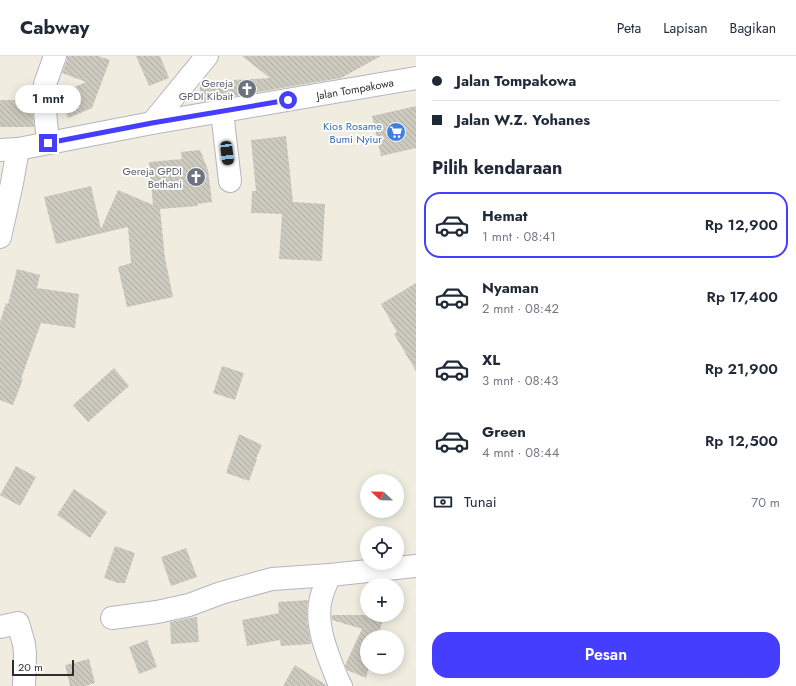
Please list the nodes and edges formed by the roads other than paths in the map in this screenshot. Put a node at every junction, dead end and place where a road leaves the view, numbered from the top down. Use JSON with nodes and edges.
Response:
{"nodes":[{"id":1,"x":55,"y":56,"type":"edge"},
{"id":2,"x":208,"y":56,"type":"edge"},
{"id":3,"x":416,"y":78,"type":"edge"},
{"id":4,"x":222,"y":112,"type":"junction"},
{"id":5,"x":152,"y":123,"type":"junction"},
{"id":6,"x":48,"y":143,"type":"junction"},
{"id":7,"x":9,"y":150,"type":"edge"},
{"id":8,"x":230,"y":181,"type":"dead end"},
{"id":9,"x":0,"y":237,"type":"edge"},
{"id":10,"x":416,"y":566,"type":"edge"},
{"id":11,"x":330,"y":575,"type":"junction"},
{"id":12,"x":112,"y":618,"type":"dead end"},
{"id":13,"x":0,"y":626,"type":"edge"},
{"id":14,"x":24,"y":686,"type":"edge"},
{"id":15,"x":341,"y":686,"type":"edge"}],
"edges":[{"from":1,"to":6,"type":"street"},
{"from":2,"to":5,"type":"street"},
{"from":3,"to":4,"type":"street","name":"Jalan Tompakowa"},
{"from":4,"to":5,"type":"street","name":"Jalan Tompakowa"},
{"from":4,"to":8,"type":"street"},
{"from":5,"to":6,"type":"street","name":"Jalan Tompakowa"},
{"from":6,"to":7,"type":"street","name":"Jalan Tompakowa"},
{"from":7,"to":9,"type":"street"},
{"from":10,"to":11,"type":"street"},
{"from":11,"to":12,"type":"street"},
{"from":11,"to":15,"type":"street"},
{"from":13,"to":14,"type":"street"}]}
